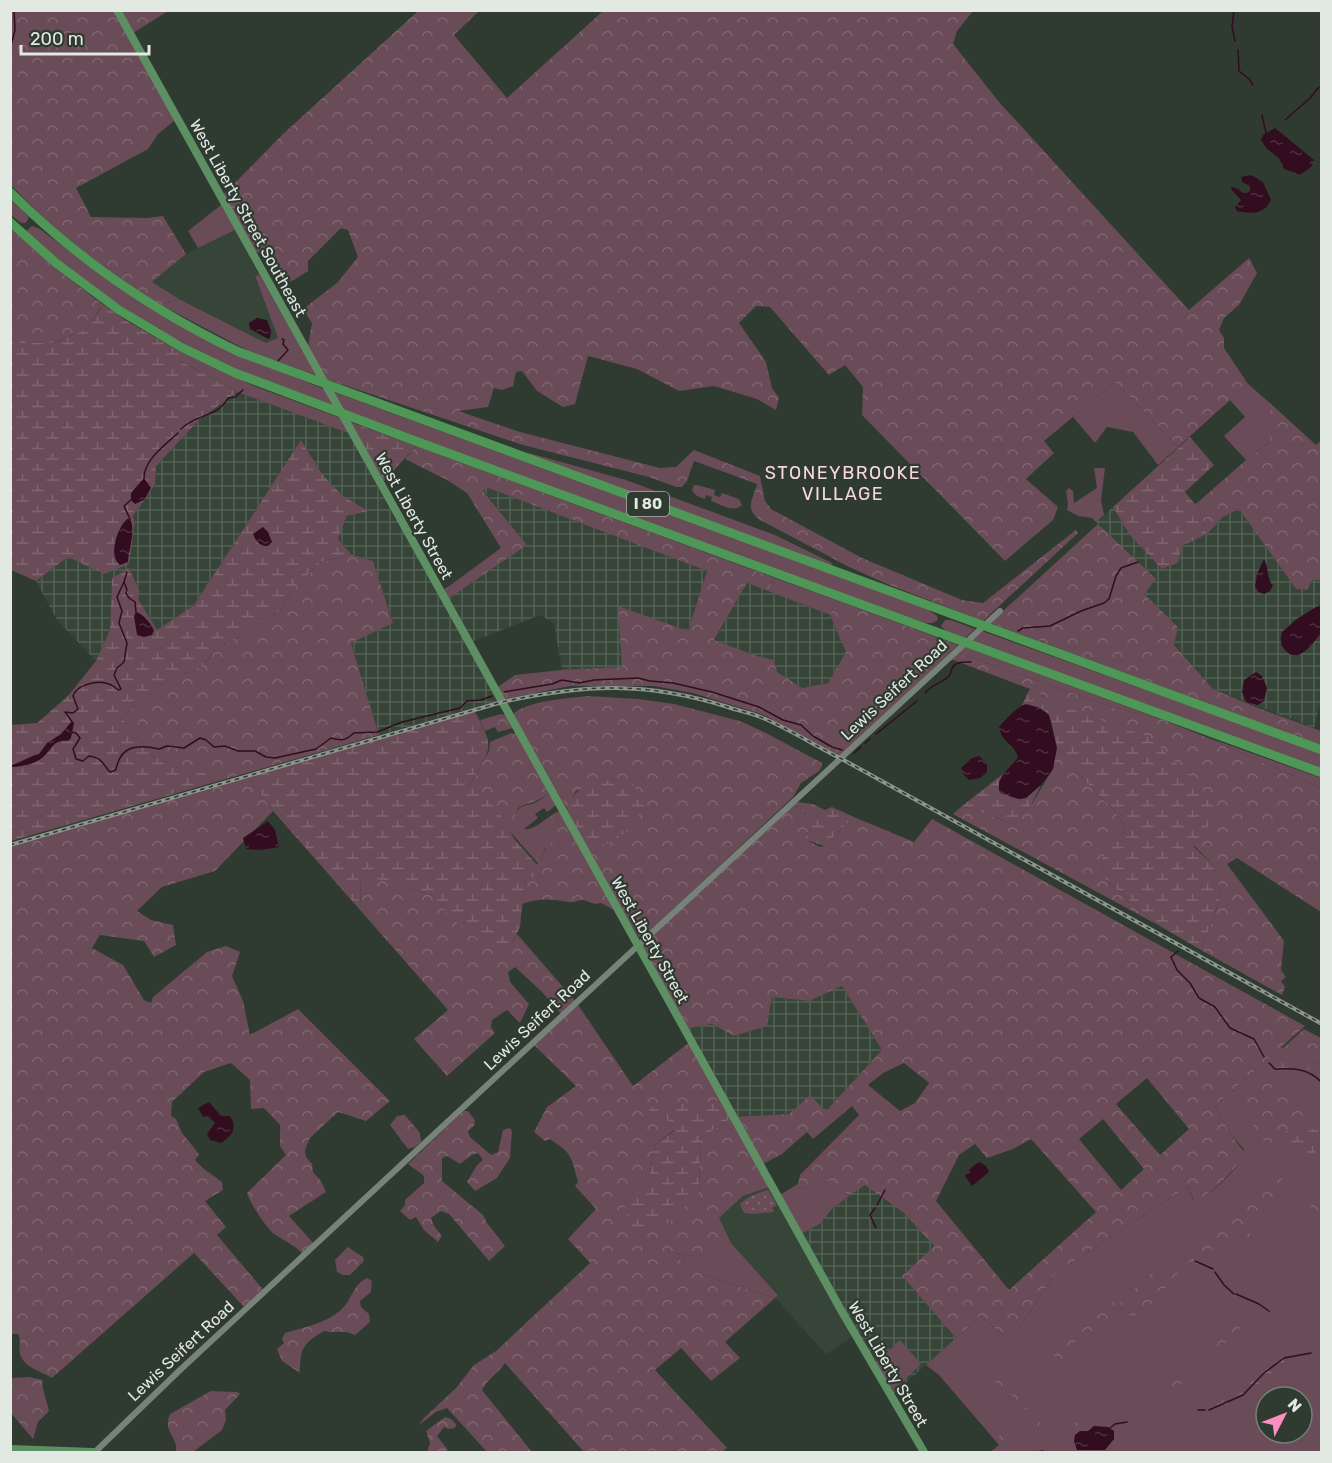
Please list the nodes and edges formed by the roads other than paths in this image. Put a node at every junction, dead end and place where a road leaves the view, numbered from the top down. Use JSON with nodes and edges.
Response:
{"nodes":[{"id":1,"x":117,"y":10,"type":"edge"},
{"id":2,"x":10,"y":192,"type":"edge"},
{"id":3,"x":10,"y":222,"type":"edge"},
{"id":4,"x":356,"y":439,"type":"joint"},
{"id":5,"x":1000,"y":611,"type":"dead end"},
{"id":6,"x":1322,"y":750,"type":"edge"},
{"id":7,"x":1322,"y":773,"type":"edge"},
{"id":8,"x":638,"y":945,"type":"junction"},
{"id":9,"x":10,"y":1449,"type":"edge"},
{"id":10,"x":94,"y":1452,"type":"edge"},
{"id":11,"x":924,"y":1452,"type":"edge"}],
"edges":[{"from":1,"to":4,"type":"main road","name":"West Liberty Street Southeast"},
{"from":2,"to":6,"type":"highway","number":"I 80"},
{"from":3,"to":7,"type":"highway","number":"I 80"},
{"from":4,"to":8,"type":"main road","name":"West Liberty Street"},
{"from":5,"to":8,"type":"street","name":"Lewis Seifert Road"},
{"from":8,"to":10,"type":"street","name":"Lewis Seifert Road"},
{"from":8,"to":11,"type":"main road","name":"West Liberty Street"},
{"from":9,"to":10,"type":"main road"}]}
